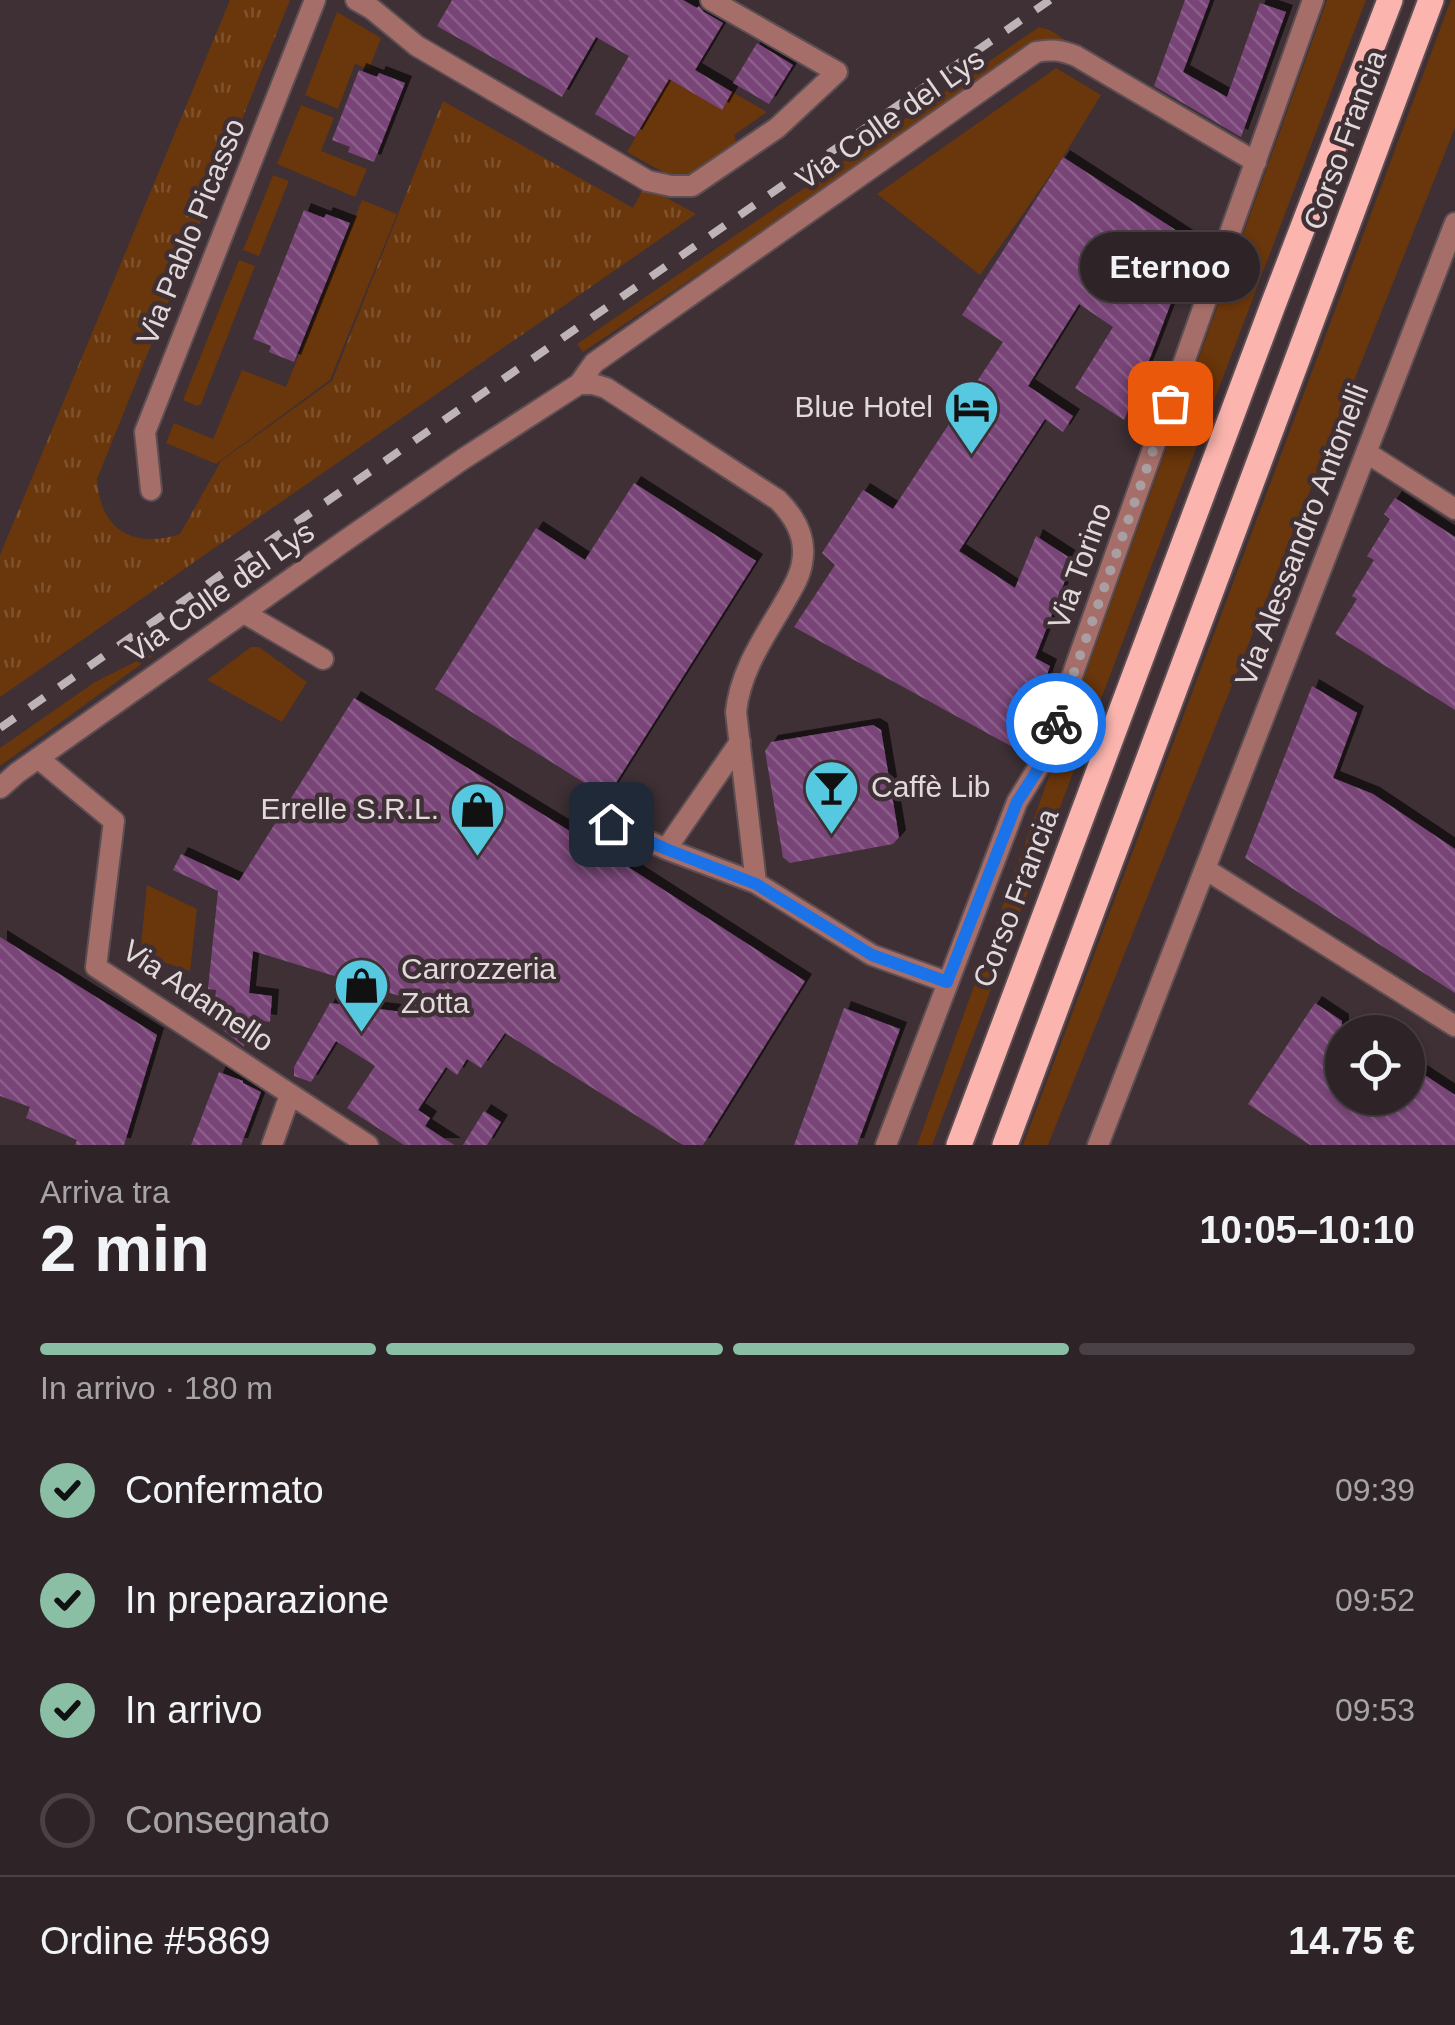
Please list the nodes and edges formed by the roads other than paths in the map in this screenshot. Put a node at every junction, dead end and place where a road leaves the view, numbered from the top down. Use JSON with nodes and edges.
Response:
{"nodes":[{"id":1,"x":316,"y":0,"type":"edge"},
{"id":2,"x":356,"y":0,"type":"edge"},
{"id":3,"x":711,"y":0,"type":"edge"},
{"id":4,"x":1313,"y":0,"type":"edge"},
{"id":5,"x":1390,"y":0,"type":"edge"},
{"id":6,"x":1431,"y":0,"type":"edge"},
{"id":7,"x":1256,"y":162,"type":"junction"},
{"id":8,"x":1455,"y":223,"type":"edge"},
{"id":9,"x":579,"y":384,"type":"junction"},
{"id":10,"x":1366,"y":452,"type":"junction"},
{"id":11,"x":151,"y":490,"type":"dead end"},
{"id":12,"x":1455,"y":509,"type":"edge"},
{"id":13,"x":244,"y":614,"type":"junction"},
{"id":14,"x":323,"y":659,"type":"dead end"},
{"id":15,"x":740,"y":742,"type":"junction"},
{"id":16,"x":38,"y":758,"type":"junction"},
{"id":17,"x":0,"y":788,"type":"edge"},
{"id":18,"x":611,"y":824,"type":"dead end"},
{"id":19,"x":666,"y":849,"type":"junction"},
{"id":20,"x":1206,"y":869,"type":"junction"},
{"id":21,"x":756,"y":884,"type":"junction"},
{"id":22,"x":947,"y":982,"type":"junction"},
{"id":23,"x":1455,"y":1026,"type":"edge"},
{"id":24,"x":290,"y":1094,"type":"junction"},
{"id":25,"x":272,"y":1145,"type":"edge"},
{"id":26,"x":368,"y":1145,"type":"edge"},
{"id":27,"x":886,"y":1145,"type":"edge"},
{"id":28,"x":958,"y":1145,"type":"edge"},
{"id":29,"x":1005,"y":1145,"type":"edge"},
{"id":30,"x":1098,"y":1145,"type":"edge"}],
"edges":[{"from":1,"to":11,"type":"street","name":"Via Pablo Picasso"},
{"from":2,"to":3,"type":"street"},
{"from":4,"to":7,"type":"street","name":"Via Torino"},
{"from":5,"to":28,"type":"main road","name":"Corso Francia"},
{"from":6,"to":29,"type":"main road","name":"Corso Francia"},
{"from":7,"to":9,"type":"street","name":"Via Colle del Lys"},
{"from":7,"to":22,"type":"street","name":"Via Torino"},
{"from":8,"to":10,"type":"street","name":"Via Alessandro Antonelli"},
{"from":9,"to":13,"type":"street","name":"Via Colle del Lys"},
{"from":9,"to":15,"type":"street"},
{"from":10,"to":12,"type":"street"},
{"from":10,"to":20,"type":"street","name":"Via Alessandro Antonelli"},
{"from":13,"to":14,"type":"street"},
{"from":13,"to":16,"type":"street","name":"Via Colle del Lys"},
{"from":15,"to":19,"type":"street"},
{"from":15,"to":21,"type":"street"},
{"from":16,"to":17,"type":"street","name":"Via Colle del Lys"},
{"from":16,"to":24,"type":"street","name":"Via Adamello"},
{"from":18,"to":19,"type":"street"},
{"from":19,"to":21,"type":"street"},
{"from":20,"to":23,"type":"street"},
{"from":20,"to":30,"type":"street","name":"Via Alessandro Antonelli"},
{"from":21,"to":22,"type":"street"},
{"from":22,"to":27,"type":"street","name":"Via Torino"},
{"from":24,"to":25,"type":"street"},
{"from":24,"to":26,"type":"street","name":"Via Adamello"}]}
